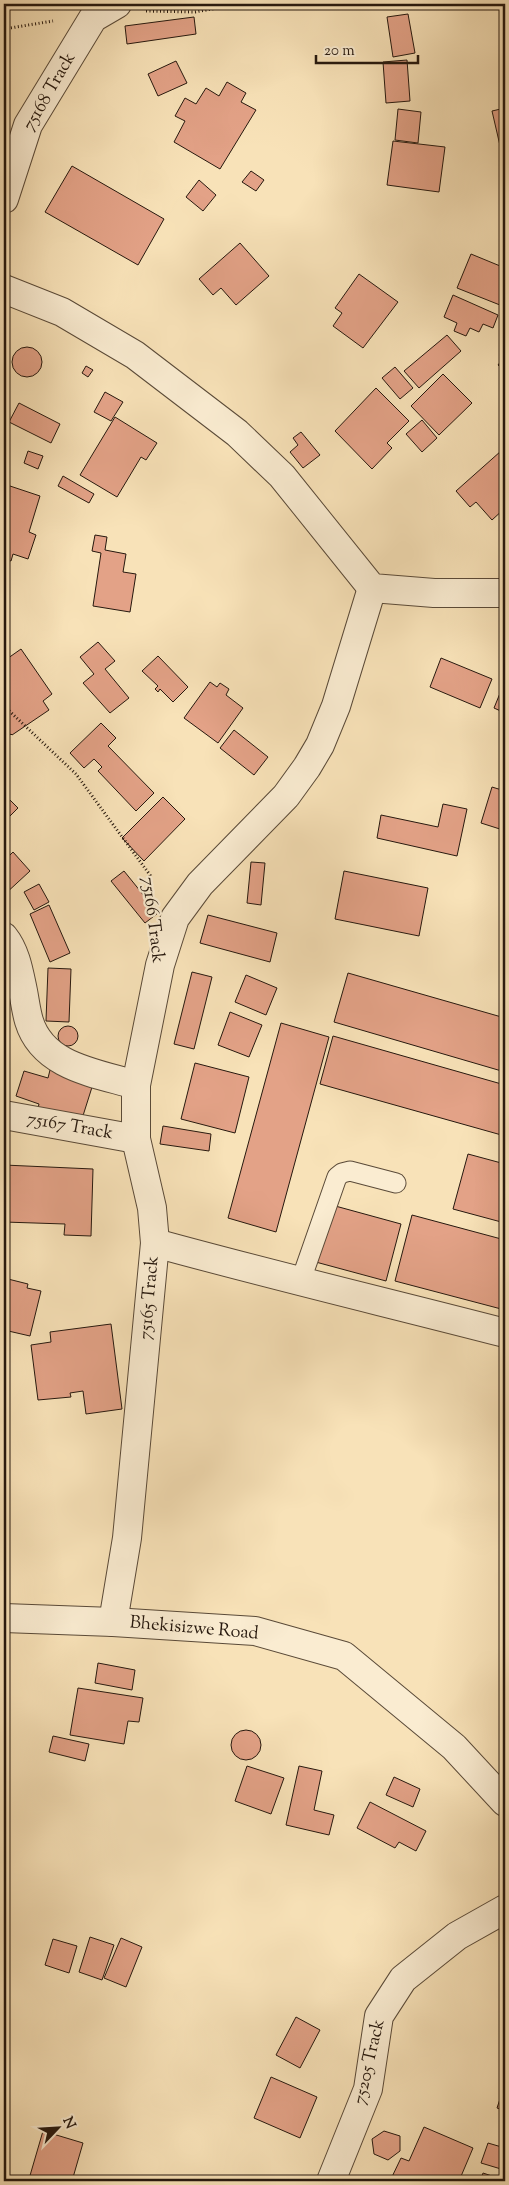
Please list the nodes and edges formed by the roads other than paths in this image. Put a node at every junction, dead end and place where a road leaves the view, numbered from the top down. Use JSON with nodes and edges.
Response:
{"nodes":[{"id":1,"x":117,"y":4,"type":"edge"},
{"id":2,"x":4,"y":199,"type":"edge"},
{"id":3,"x":4,"y":289,"type":"edge"},
{"id":4,"x":372,"y":588,"type":"junction"},
{"id":5,"x":505,"y":593,"type":"edge"},
{"id":6,"x":4,"y":937,"type":"edge"},
{"id":7,"x":136,"y":1085,"type":"junction"},
{"id":8,"x":4,"y":1115,"type":"edge"},
{"id":9,"x":136,"y":1139,"type":"junction"},
{"id":10,"x":396,"y":1183,"type":"dead end"},
{"id":11,"x":155,"y":1243,"type":"junction"},
{"id":12,"x":301,"y":1280,"type":"junction"},
{"id":13,"x":505,"y":1333,"type":"edge"},
{"id":14,"x":4,"y":1618,"type":"edge"},
{"id":15,"x":113,"y":1622,"type":"junction"},
{"id":16,"x":505,"y":1802,"type":"edge"},
{"id":17,"x":505,"y":1909,"type":"edge"},
{"id":18,"x":331,"y":2181,"type":"edge"}],
"edges":[{"from":1,"to":2,"type":"street","name":"75168 Track"},
{"from":3,"to":4,"type":"street"},
{"from":4,"to":5,"type":"street"},
{"from":4,"to":7,"type":"street","name":"75166 Track"},
{"from":6,"to":7,"type":"street"},
{"from":7,"to":9,"type":"street","name":"75166 Track"},
{"from":8,"to":9,"type":"street","name":"75167 Track"},
{"from":9,"to":11,"type":"street","name":"75166 Track"},
{"from":10,"to":12,"type":"lane"},
{"from":11,"to":12,"type":"street","name":"75165 Track"},
{"from":11,"to":15,"type":"street","name":"75165 Track"},
{"from":12,"to":13,"type":"street","name":"75165 Track"},
{"from":14,"to":15,"type":"street","name":"Bhekisizwe Road"},
{"from":15,"to":16,"type":"street","name":"Bhekisizwe Road"},
{"from":17,"to":18,"type":"street","name":"75205 Track"}]}
